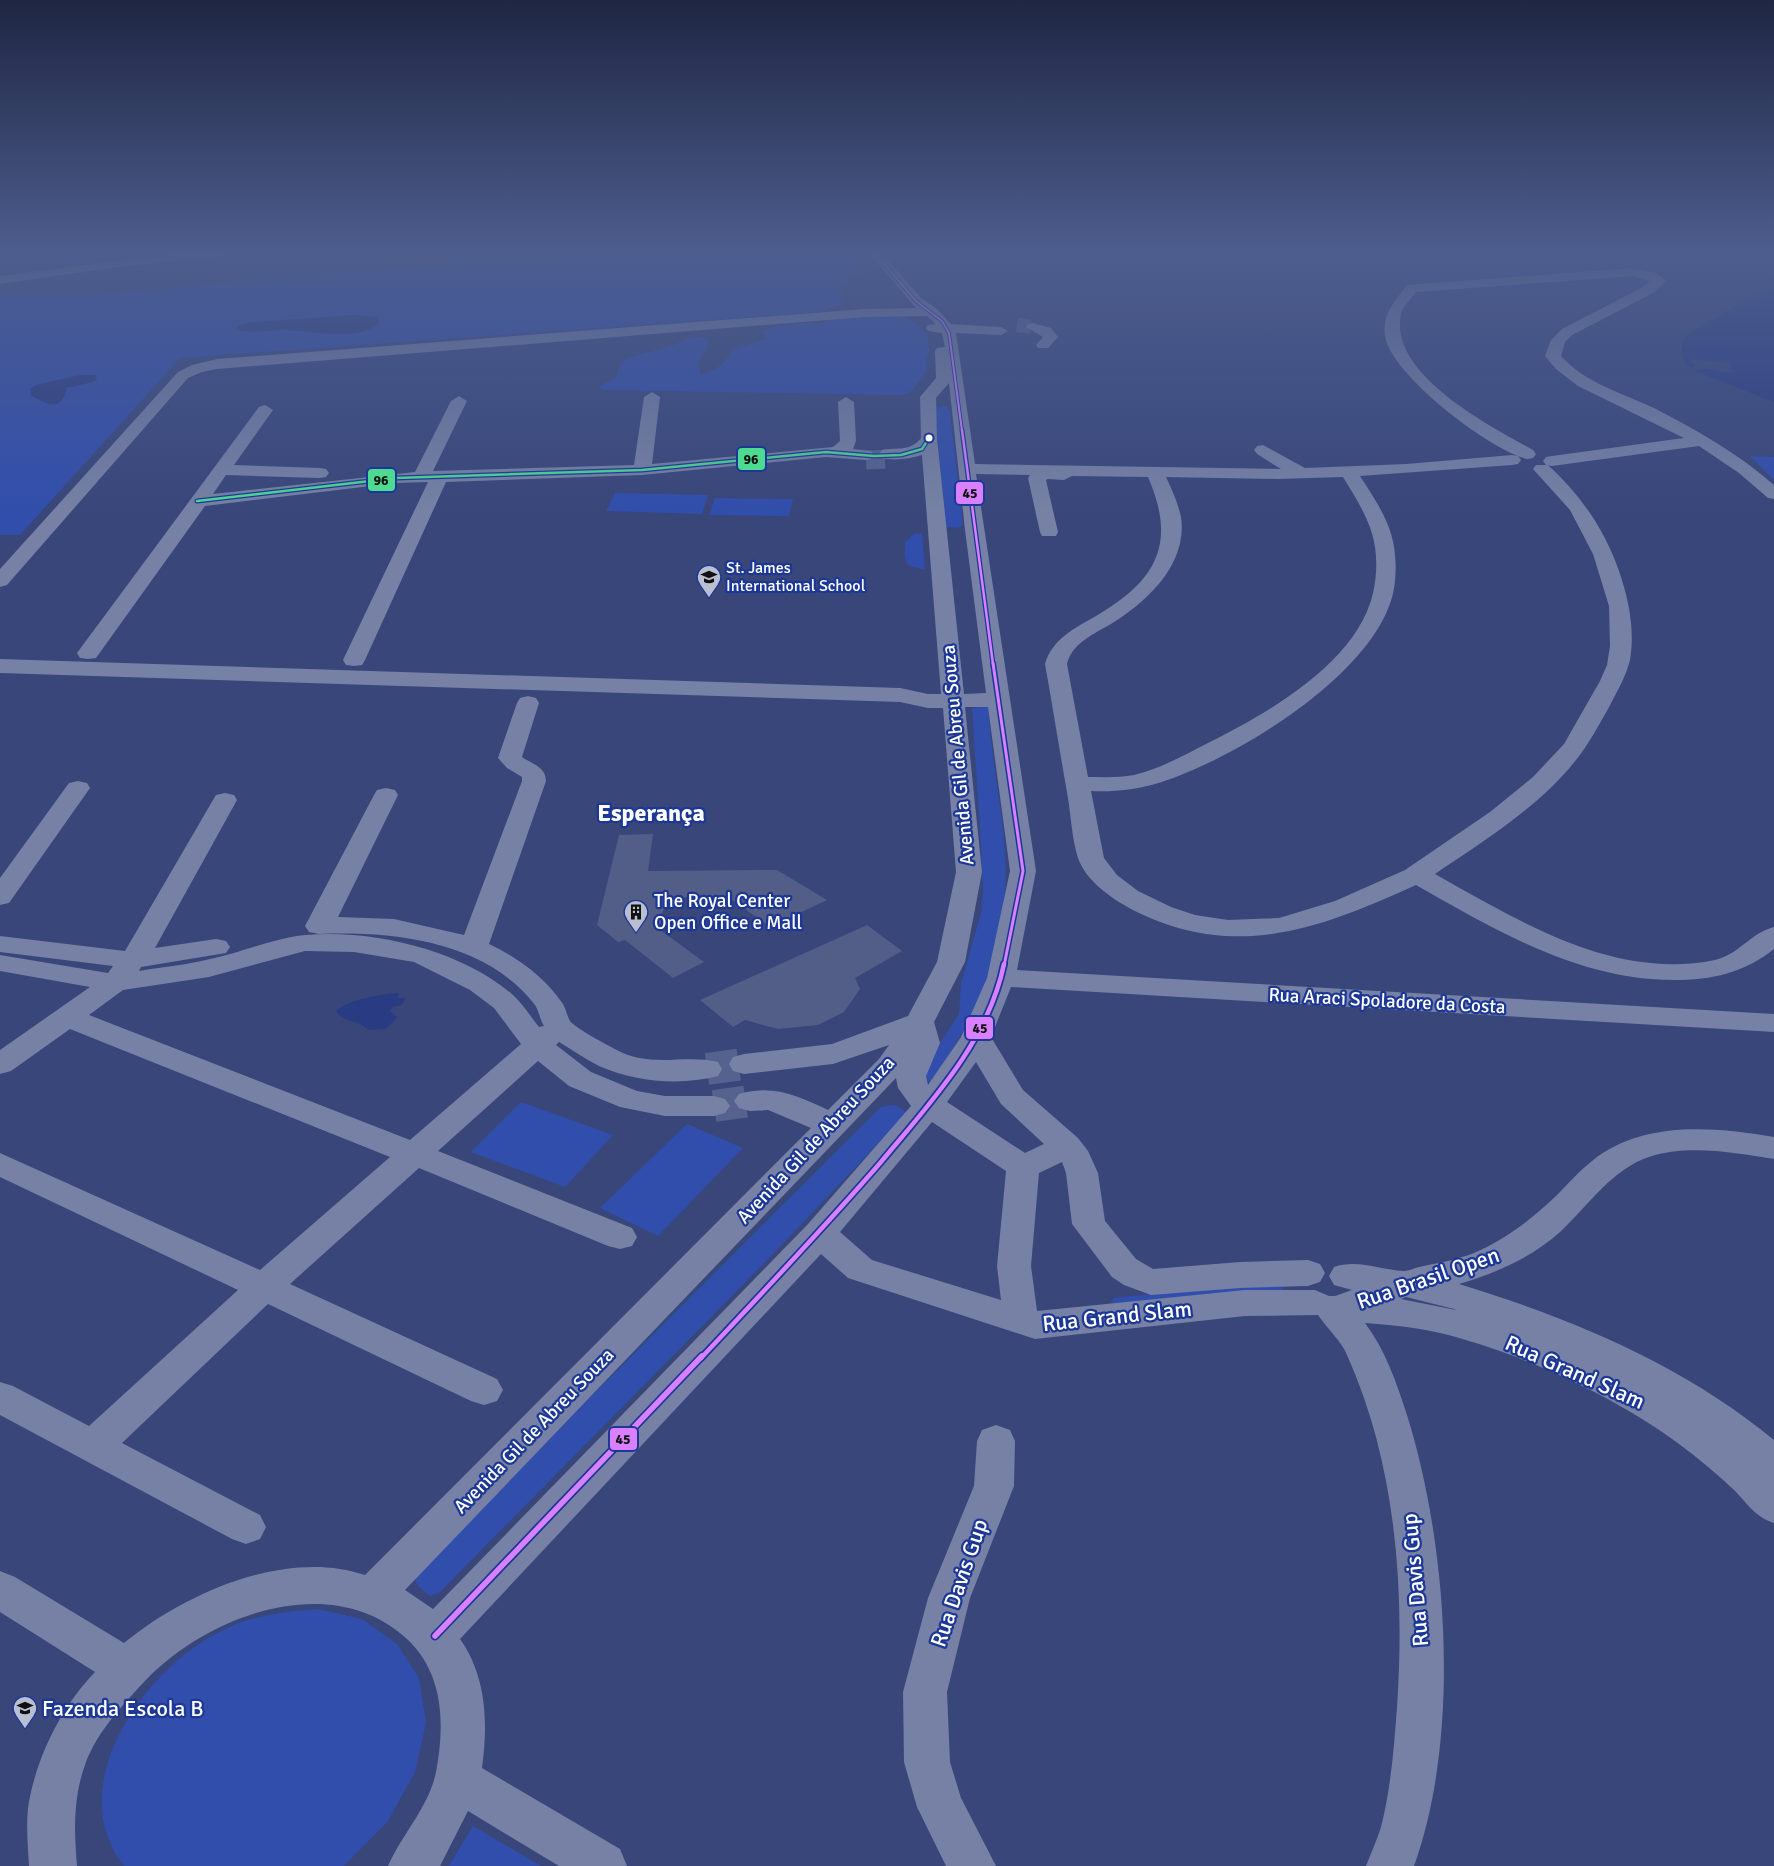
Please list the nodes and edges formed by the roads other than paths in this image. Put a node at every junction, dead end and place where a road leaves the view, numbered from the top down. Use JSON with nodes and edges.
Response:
{"nodes":[{"id":1,"x":529,"y":339,"type":"edge"},
{"id":2,"x":939,"y":339,"type":"edge"},
{"id":3,"x":945,"y":339,"type":"edge"},
{"id":4,"x":1049,"y":339,"type":"edge"},
{"id":5,"x":1394,"y":339,"type":"edge"},
{"id":6,"x":1559,"y":339,"type":"edge"},
{"id":7,"x":1043,"y":345,"type":"dead end"},
{"id":8,"x":652,"y":397,"type":"dead end"},
{"id":9,"x":459,"y":400,"type":"dead end"},
{"id":10,"x":846,"y":402,"type":"dead end"},
{"id":11,"x":928,"y":404,"type":"junction"},
{"id":12,"x":265,"y":410,"type":"dead end"},
{"id":13,"x":962,"y":417,"type":"junction"},
{"id":14,"x":1694,"y":437,"type":"junction"},
{"id":15,"x":929,"y":438,"type":"junction"},
{"id":16,"x":1263,"y":450,"type":"dead end"},
{"id":17,"x":836,"y":453,"type":"junction"},
{"id":18,"x":865,"y":458,"type":"tunnel mouth"},
{"id":19,"x":1532,"y":461,"type":"junction"},
{"id":20,"x":968,"y":468,"type":"junction"},
{"id":21,"x":931,"y":469,"type":"junction"},
{"id":22,"x":221,"y":470,"type":"junction"},
{"id":23,"x":642,"y":470,"type":"junction"},
{"id":24,"x":1301,"y":473,"type":"junction"},
{"id":25,"x":1351,"y":475,"type":"junction"},
{"id":26,"x":431,"y":476,"type":"junction"},
{"id":27,"x":1156,"y":476,"type":"junction"},
{"id":28,"x":396,"y":478,"type":"junction"},
{"id":29,"x":1774,"y":494,"type":"edge"},
{"id":30,"x":196,"y":501,"type":"junction"},
{"id":31,"x":1049,"y":532,"type":"dead end"},
{"id":32,"x":0,"y":581,"type":"edge"},
{"id":33,"x":88,"y":653,"type":"dead end"},
{"id":34,"x":354,"y":660,"type":"dead end"},
{"id":35,"x":0,"y":666,"type":"edge"},
{"id":36,"x":953,"y":695,"type":"junction"},
{"id":37,"x":998,"y":695,"type":"junction"},
{"id":38,"x":528,"y":702,"type":"dead end"},
{"id":39,"x":1078,"y":784,"type":"junction"},
{"id":40,"x":78,"y":788,"type":"dead end"},
{"id":41,"x":386,"y":795,"type":"dead end"},
{"id":42,"x":225,"y":800,"type":"dead end"},
{"id":43,"x":1416,"y":874,"type":"junction"},
{"id":44,"x":0,"y":897,"type":"edge"},
{"id":45,"x":320,"y":926,"type":"junction"},
{"id":46,"x":1774,"y":935,"type":"edge"},
{"id":47,"x":0,"y":944,"type":"edge"},
{"id":48,"x":473,"y":949,"type":"junction"},
{"id":49,"x":133,"y":960,"type":"junction"},
{"id":50,"x":0,"y":963,"type":"edge"},
{"id":51,"x":1001,"y":978,"type":"junction"},
{"id":52,"x":115,"y":983,"type":"junction"},
{"id":53,"x":66,"y":1017,"type":"junction"},
{"id":54,"x":919,"y":1022,"type":"junction"},
{"id":55,"x":1774,"y":1023,"type":"edge"},
{"id":56,"x":548,"y":1036,"type":"junction"},
{"id":57,"x":976,"y":1038,"type":"junction"},
{"id":58,"x":0,"y":1064,"type":"edge"},
{"id":59,"x":744,"y":1064,"type":"tunnel mouth"},
{"id":60,"x":707,"y":1069,"type":"tunnel mouth"},
{"id":61,"x":750,"y":1102,"type":"tunnel mouth"},
{"id":62,"x":929,"y":1105,"type":"junction"},
{"id":63,"x":714,"y":1106,"type":"tunnel mouth"},
{"id":64,"x":833,"y":1126,"type":"junction"},
{"id":65,"x":1067,"y":1146,"type":"junction"},
{"id":66,"x":1774,"y":1148,"type":"edge"},
{"id":67,"x":414,"y":1155,"type":"junction"},
{"id":68,"x":0,"y":1164,"type":"edge"},
{"id":69,"x":1023,"y":1167,"type":"junction"},
{"id":70,"x":820,"y":1232,"type":"junction"},
{"id":71,"x":620,"y":1237,"type":"dead end"},
{"id":72,"x":1405,"y":1283,"type":"junction"},
{"id":73,"x":263,"y":1288,"type":"junction"},
{"id":74,"x":1329,"y":1293,"type":"junction"},
{"id":75,"x":1021,"y":1322,"type":"junction"},
{"id":76,"x":484,"y":1390,"type":"dead end"},
{"id":77,"x":0,"y":1397,"type":"edge"},
{"id":78,"x":996,"y":1441,"type":"dead end"},
{"id":79,"x":93,"y":1446,"type":"junction"},
{"id":80,"x":1774,"y":1462,"type":"edge"},
{"id":81,"x":1774,"y":1506,"type":"edge"},
{"id":82,"x":246,"y":1527,"type":"dead end"},
{"id":83,"x":0,"y":1590,"type":"edge"},
{"id":84,"x":374,"y":1594,"type":"junction"},
{"id":85,"x":435,"y":1636,"type":"junction"},
{"id":86,"x":128,"y":1668,"type":"junction"},
{"id":87,"x":458,"y":1779,"type":"junction"},
{"id":88,"x":53,"y":1866,"type":"edge"},
{"id":89,"x":412,"y":1866,"type":"edge"},
{"id":90,"x":603,"y":1866,"type":"edge"},
{"id":91,"x":972,"y":1866,"type":"edge"},
{"id":92,"x":1390,"y":1866,"type":"edge"}],
"edges":[{"from":1,"to":32,"type":"street"},
{"from":2,"to":11,"type":"street"},
{"from":3,"to":13,"type":"street"},
{"from":4,"to":7,"type":"street"},
{"from":5,"to":19,"type":"street"},
{"from":6,"to":14,"type":"street"},
{"from":8,"to":23,"type":"street"},
{"from":9,"to":26,"type":"street"},
{"from":10,"to":17,"type":"street"},
{"from":11,"to":13,"type":"street"},
{"from":11,"to":15,"type":"street","name":"Avenida Gil de Abreu Souza"},
{"from":12,"to":22,"type":"street"},
{"from":13,"to":20,"type":"street"},
{"from":14,"to":19,"type":"street"},
{"from":14,"to":29,"type":"street"},
{"from":15,"to":21,"type":"street","name":"Avenida Gil de Abreu Souza"},
{"from":15,"to":21,"type":"street"},
{"from":16,"to":24,"type":"street"},
{"from":17,"to":18,"type":"street"},
{"from":17,"to":23,"type":"street"},
{"from":19,"to":25,"type":"street"},
{"from":19,"to":43,"type":"street"},
{"from":20,"to":27,"type":"street"},
{"from":20,"to":37,"type":"street"},
{"from":21,"to":36,"type":"street","name":"Avenida Gil de Abreu Souza"},
{"from":22,"to":28,"type":"street"},
{"from":22,"to":30,"type":"street"},
{"from":23,"to":26,"type":"street"},
{"from":24,"to":25,"type":"street"},
{"from":24,"to":27,"type":"street"},
{"from":25,"to":27,"type":"street"},
{"from":25,"to":39,"type":"street"},
{"from":26,"to":28,"type":"street"},
{"from":26,"to":34,"type":"street"},
{"from":27,"to":31,"type":"street"},
{"from":27,"to":39,"type":"street"},
{"from":28,"to":30,"type":"street"},
{"from":30,"to":33,"type":"street"},
{"from":35,"to":36,"type":"street"},
{"from":36,"to":37,"type":"street"},
{"from":36,"to":54,"type":"street","name":"Avenida Gil de Abreu Souza"},
{"from":37,"to":51,"type":"street"},
{"from":38,"to":48,"type":"street"},
{"from":39,"to":43,"type":"street"},
{"from":40,"to":44,"type":"street"},
{"from":41,"to":45,"type":"street"},
{"from":42,"to":49,"type":"street"},
{"from":43,"to":46,"type":"street"},
{"from":45,"to":48,"type":"street"},
{"from":45,"to":49,"type":"street"},
{"from":47,"to":49,"type":"street"},
{"from":48,"to":56,"type":"street"},
{"from":49,"to":52,"type":"street"},
{"from":50,"to":52,"type":"street"},
{"from":51,"to":55,"type":"street","name":"Rua Araci Spoladore da Costa"},
{"from":51,"to":57,"type":"street"},
{"from":52,"to":53,"type":"street"},
{"from":52,"to":56,"type":"street"},
{"from":53,"to":58,"type":"street"},
{"from":53,"to":67,"type":"street"},
{"from":54,"to":59,"type":"street"},
{"from":54,"to":62,"type":"street"},
{"from":54,"to":64,"type":"street","name":"Avenida Gil de Abreu Souza"},
{"from":56,"to":60,"type":"street"},
{"from":56,"to":63,"type":"street"},
{"from":56,"to":67,"type":"street"},
{"from":57,"to":62,"type":"street"},
{"from":57,"to":65,"type":"street"},
{"from":61,"to":64,"type":"street"},
{"from":62,"to":69,"type":"street"},
{"from":62,"to":70,"type":"street"},
{"from":64,"to":84,"type":"street","name":"Avenida Gil de Abreu Souza"},
{"from":65,"to":69,"type":"street"},
{"from":65,"to":74,"type":"street","name":"Rua Grand Slam"},
{"from":66,"to":72,"type":"street","name":"Rua Brasil Open"},
{"from":67,"to":71,"type":"street"},
{"from":67,"to":73,"type":"street"},
{"from":68,"to":73,"type":"street"},
{"from":69,"to":75,"type":"street"},
{"from":70,"to":75,"type":"street","name":"Rua Grand Slam"},
{"from":70,"to":85,"type":"street"},
{"from":72,"to":74,"type":"street","name":"Rua Grand Slam"},
{"from":72,"to":80,"type":"street","name":"Rua Grand Slam"},
{"from":73,"to":76,"type":"street"},
{"from":73,"to":79,"type":"street"},
{"from":74,"to":75,"type":"street","name":"Rua Grand Slam"},
{"from":74,"to":81,"type":"street","name":"Rua Grand Slam"},
{"from":74,"to":92,"type":"street","name":"Rua Davis Gup"},
{"from":77,"to":79,"type":"street"},
{"from":78,"to":91,"type":"street","name":"Rua Davis Gup"},
{"from":79,"to":82,"type":"street"},
{"from":83,"to":86,"type":"street"},
{"from":84,"to":85,"type":"street"},
{"from":84,"to":86,"type":"street"},
{"from":85,"to":87,"type":"street"},
{"from":86,"to":88,"type":"street"},
{"from":87,"to":89,"type":"street"},
{"from":87,"to":90,"type":"street"}]}
